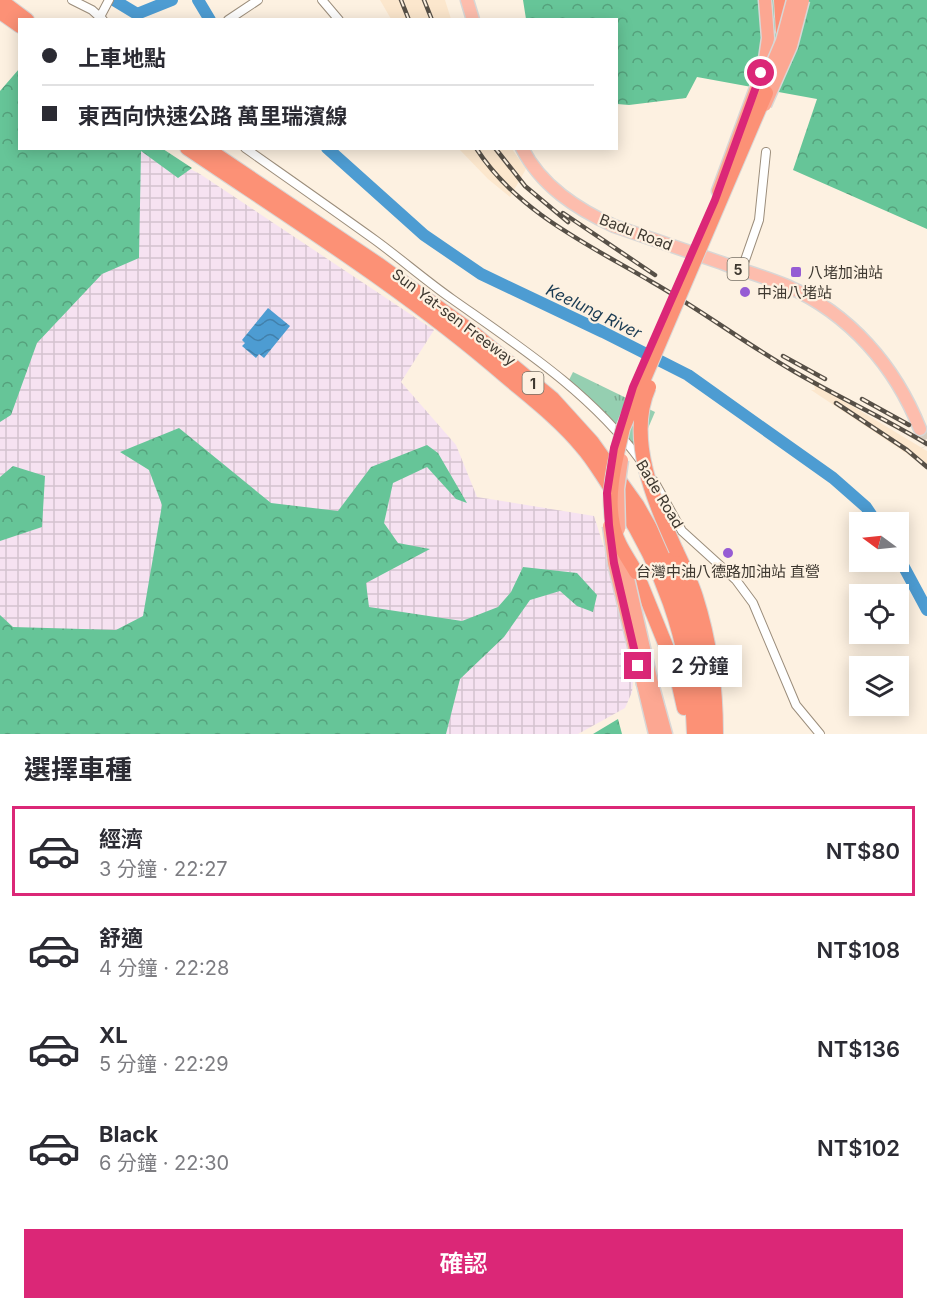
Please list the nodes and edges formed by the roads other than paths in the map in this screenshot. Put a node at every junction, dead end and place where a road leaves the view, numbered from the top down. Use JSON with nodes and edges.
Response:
{"nodes":[{"id":1,"x":0,"y":0,"type":"edge"},
{"id":2,"x":72,"y":0,"type":"edge"},
{"id":3,"x":109,"y":0,"type":"edge"},
{"id":4,"x":258,"y":0,"type":"edge"},
{"id":5,"x":322,"y":0,"type":"edge"},
{"id":6,"x":467,"y":0,"type":"edge"},
{"id":7,"x":474,"y":0,"type":"edge"},
{"id":8,"x":765,"y":0,"type":"edge"},
{"id":9,"x":773,"y":0,"type":"edge"},
{"id":10,"x":781,"y":0,"type":"edge"},
{"id":11,"x":793,"y":0,"type":"edge"},
{"id":12,"x":803,"y":0,"type":"edge"},
{"id":13,"x":0,"y":12,"type":"edge"},
{"id":14,"x":24,"y":18,"type":"edge"},
{"id":15,"x":101,"y":18,"type":"edge"},
{"id":16,"x":231,"y":18,"type":"edge"},
{"id":17,"x":337,"y":18,"type":"edge"},
{"id":18,"x":472,"y":18,"type":"edge"},
{"id":19,"x":480,"y":18,"type":"edge"},
{"id":20,"x":18,"y":25,"type":"edge"},
{"id":21,"x":770,"y":94,"type":"junction"},
{"id":22,"x":190,"y":150,"type":"edge"},
{"id":23,"x":209,"y":150,"type":"edge"},
{"id":24,"x":248,"y":150,"type":"edge"},
{"id":25,"x":523,"y":150,"type":"edge"},
{"id":26,"x":531,"y":150,"type":"edge"},
{"id":27,"x":766,"y":152,"type":"dead end"},
{"id":28,"x":715,"y":200,"type":"junction"},
{"id":29,"x":744,"y":263,"type":"junction"},
{"id":30,"x":924,"y":428,"type":"edge"},
{"id":31,"x":647,"y":684,"type":"junction"},
{"id":32,"x":656,"y":734,"type":"edge"},
{"id":33,"x":666,"y":734,"type":"edge"},
{"id":34,"x":688,"y":734,"type":"edge"},
{"id":35,"x":694,"y":734,"type":"edge"},
{"id":36,"x":707,"y":734,"type":"edge"},
{"id":37,"x":716,"y":734,"type":"edge"},
{"id":38,"x":820,"y":734,"type":"edge"}],
"edges":[{"from":1,"to":14,"type":"highway"},
{"from":2,"to":15,"type":"street"},
{"from":3,"to":15,"type":"street"},
{"from":4,"to":16,"type":"street"},
{"from":5,"to":17,"type":"street"},
{"from":6,"to":18,"type":"main road"},
{"from":7,"to":19,"type":"main road"},
{"from":8,"to":28,"type":"highway"},
{"from":9,"to":21,"type":"highway"},
{"from":10,"to":21,"type":"highway"},
{"from":11,"to":28,"type":"highway","bridge":true},
{"from":12,"to":31,"type":"highway","bridge":true},
{"from":13,"to":20,"type":"highway"},
{"from":21,"to":34,"type":"highway","bridge":true},
{"from":21,"to":37,"type":"highway","bridge":true},
{"from":22,"to":35,"type":"highway","name":"Sun Yat-sen Freeway","number":"1"},
{"from":23,"to":36,"type":"highway","name":"Sun Yat-sen Freeway","number":"1"},
{"from":24,"to":38,"type":"street","name":"Bade Road"},
{"from":25,"to":30,"type":"main road","name":"Badu Road","number":"5"},
{"from":26,"to":29,"type":"main road","name":"Badu Road","number":"5"},
{"from":27,"to":29,"type":"street"},
{"from":28,"to":31,"type":"highway","bridge":true},
{"from":29,"to":30,"type":"main road","name":"Badu Road","number":"5"},
{"from":31,"to":32,"type":"highway"},
{"from":31,"to":33,"type":"highway"}]}
